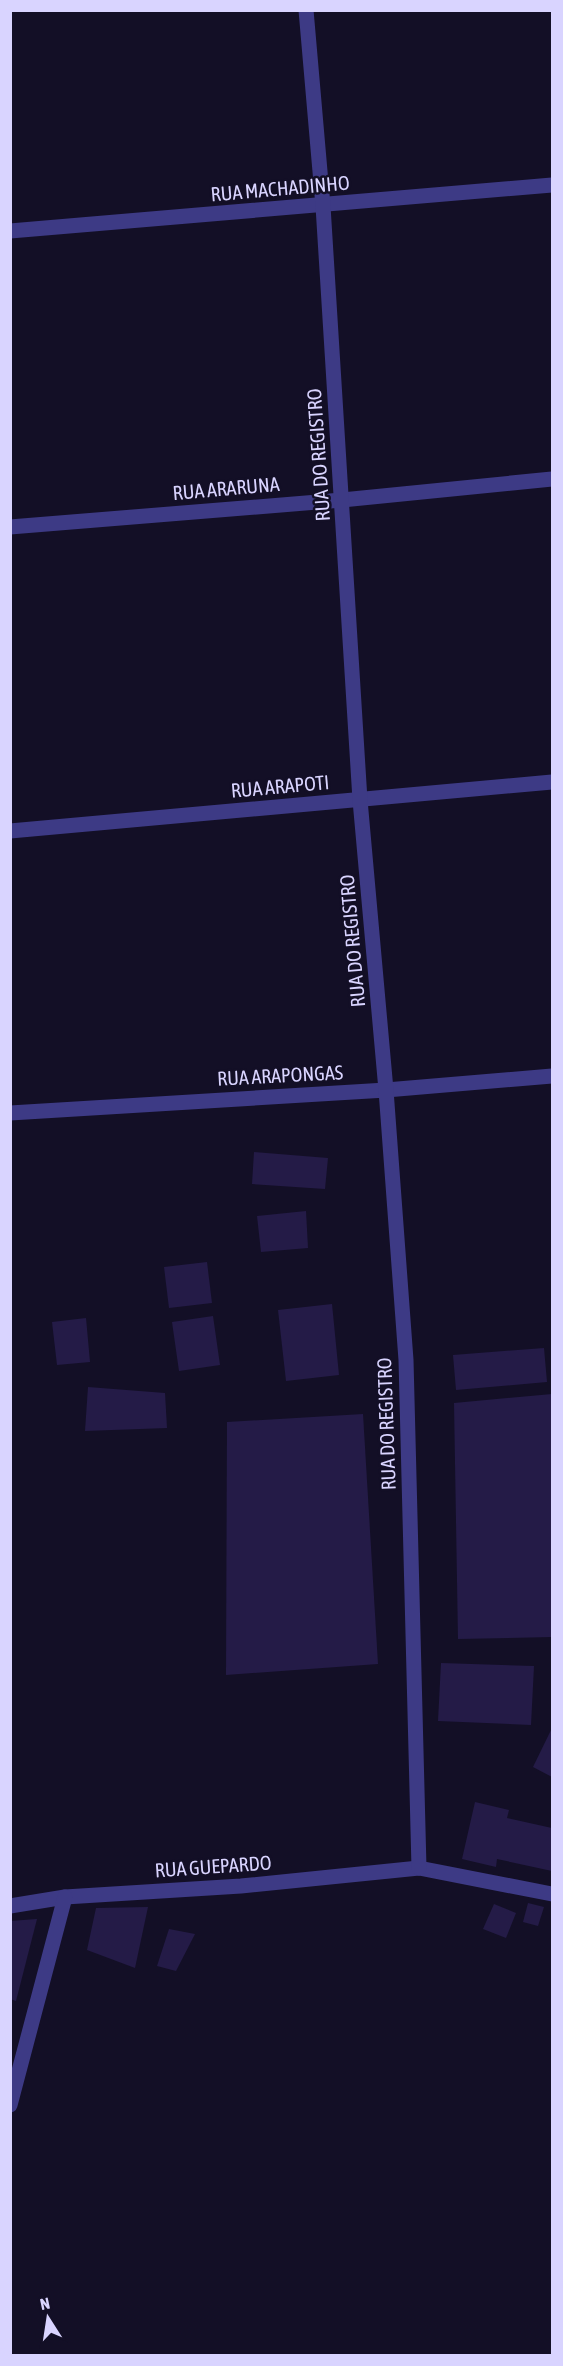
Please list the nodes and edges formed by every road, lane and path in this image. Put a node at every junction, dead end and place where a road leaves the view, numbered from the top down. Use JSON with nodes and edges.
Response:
{"nodes":[{"id":1,"x":306,"y":10,"type":"edge"},
{"id":2,"x":552,"y":185,"type":"edge"},
{"id":3,"x":323,"y":206,"type":"junction"},
{"id":4,"x":10,"y":231,"type":"edge"},
{"id":5,"x":552,"y":479,"type":"edge"},
{"id":6,"x":342,"y":500,"type":"junction"},
{"id":7,"x":10,"y":527,"type":"edge"},
{"id":8,"x":552,"y":782,"type":"edge"},
{"id":9,"x":360,"y":800,"type":"junction"},
{"id":10,"x":10,"y":831,"type":"edge"},
{"id":11,"x":552,"y":1076,"type":"edge"},
{"id":12,"x":386,"y":1090,"type":"junction"},
{"id":13,"x":10,"y":1113,"type":"edge"},
{"id":14,"x":419,"y":1868,"type":"junction"},
{"id":15,"x":552,"y":1894,"type":"edge"},
{"id":16,"x":66,"y":1897,"type":"junction"},
{"id":17,"x":10,"y":1906,"type":"edge"},
{"id":18,"x":10,"y":2105,"type":"edge"}],
"edges":[{"from":1,"to":3,"type":"street","name":"RUA DO REGISTRO"},
{"from":2,"to":3,"type":"street","name":"RUA MACHADINHO"},
{"from":3,"to":4,"type":"street","name":"RUA MACHADINHO"},
{"from":3,"to":6,"type":"street","name":"RUA DO REGISTRO"},
{"from":5,"to":6,"type":"street","name":"RUA ARARUNA"},
{"from":6,"to":7,"type":"street","name":"RUA ARARUNA"},
{"from":6,"to":9,"type":"street","name":"RUA DO REGISTRO"},
{"from":8,"to":9,"type":"street","name":"RUA ARAPOTI"},
{"from":9,"to":10,"type":"street","name":"RUA ARAPOTI"},
{"from":9,"to":12,"type":"street","name":"RUA DO REGISTRO"},
{"from":11,"to":12,"type":"street","name":"RUA ARAPONGAS"},
{"from":12,"to":13,"type":"street","name":"RUA ARAPONGAS"},
{"from":12,"to":14,"type":"street","name":"RUA DO REGISTRO"},
{"from":14,"to":15,"type":"street","name":"RUA GUEPARDO"},
{"from":14,"to":16,"type":"street","name":"RUA GUEPARDO"},
{"from":16,"to":17,"type":"street","name":"RUA GUEPARDO"},
{"from":16,"to":18,"type":"street"}]}
